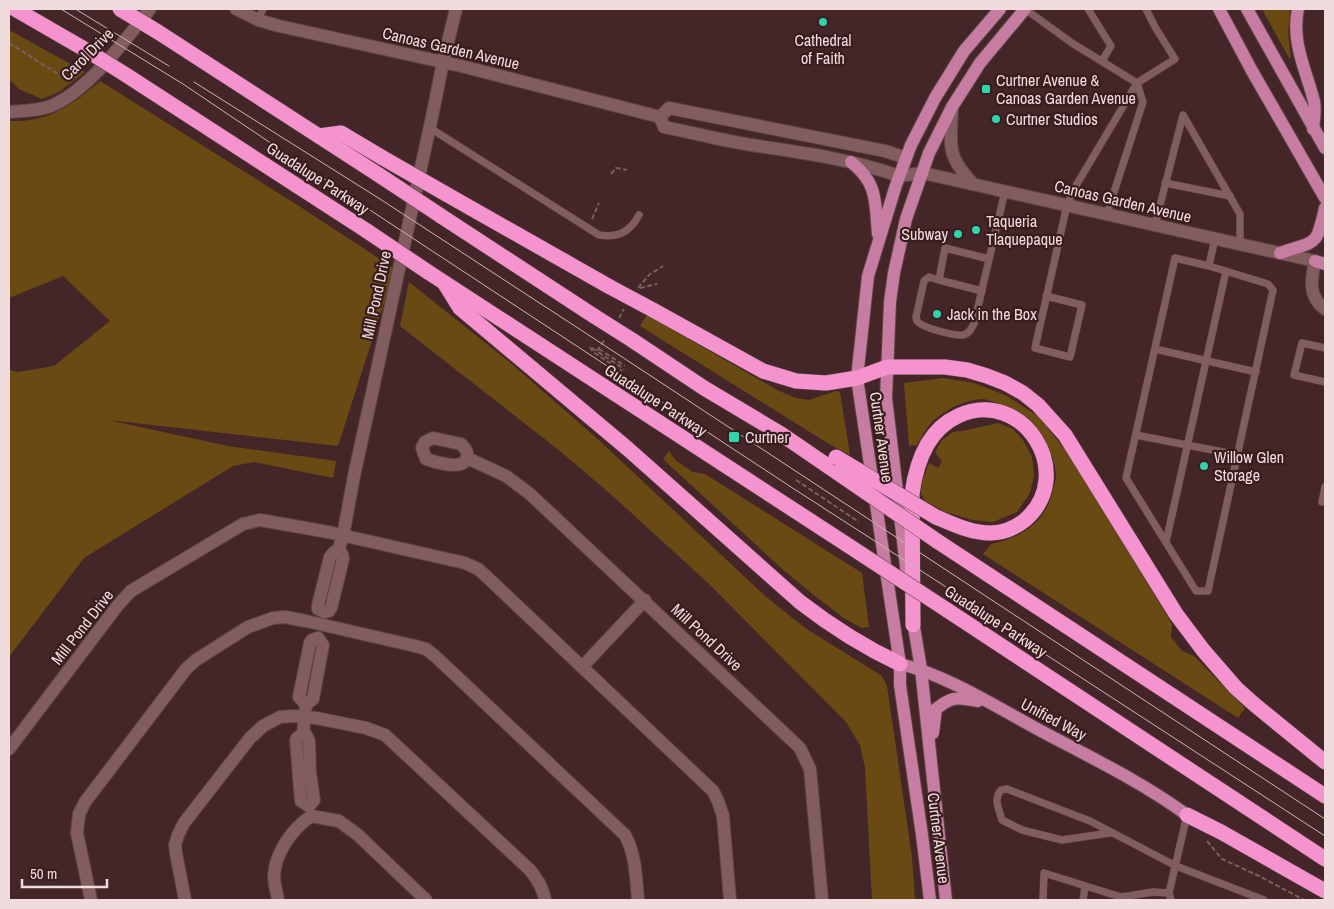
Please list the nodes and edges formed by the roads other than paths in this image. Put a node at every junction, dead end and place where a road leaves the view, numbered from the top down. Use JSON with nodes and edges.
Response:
{"nodes":[{"id":1,"x":15,"y":9,"type":"edge"},
{"id":2,"x":120,"y":9,"type":"edge"},
{"id":3,"x":150,"y":9,"type":"edge"},
{"id":4,"x":236,"y":9,"type":"edge"},
{"id":5,"x":456,"y":9,"type":"edge"},
{"id":6,"x":1000,"y":9,"type":"edge"},
{"id":7,"x":1025,"y":9,"type":"edge"},
{"id":8,"x":1088,"y":9,"type":"edge"},
{"id":9,"x":1146,"y":9,"type":"edge"},
{"id":10,"x":1219,"y":9,"type":"edge"},
{"id":11,"x":1247,"y":9,"type":"edge"},
{"id":12,"x":1298,"y":9,"type":"edge"},
{"id":13,"x":260,"y":14,"type":"edge"},
{"id":14,"x":443,"y":62,"type":"junction"},
{"id":15,"x":1102,"y":62,"type":"junction"},
{"id":16,"x":1137,"y":83,"type":"junction"},
{"id":17,"x":952,"y":107,"type":"junction"},
{"id":18,"x":9,"y":112,"type":"edge"},
{"id":19,"x":660,"y":116,"type":"junction"},
{"id":20,"x":430,"y":128,"type":"junction"},
{"id":21,"x":1314,"y":129,"type":"junction"},
{"id":22,"x":319,"y":136,"type":"junction"},
{"id":23,"x":1325,"y":148,"type":"edge"},
{"id":24,"x":906,"y":158,"type":"junction"},
{"id":25,"x":851,"y":162,"type":"junction"},
{"id":26,"x":923,"y":173,"type":"junction"},
{"id":27,"x":900,"y":176,"type":"junction"},
{"id":28,"x":1165,"y":183,"type":"junction"},
{"id":29,"x":972,"y":184,"type":"junction"},
{"id":30,"x":1005,"y":191,"type":"junction"},
{"id":31,"x":1230,"y":196,"type":"junction"},
{"id":32,"x":1325,"y":198,"type":"edge"},
{"id":33,"x":1068,"y":205,"type":"junction"},
{"id":34,"x":1325,"y":208,"type":"edge"},
{"id":35,"x":1106,"y":214,"type":"junction"},
{"id":36,"x":639,"y":216,"type":"dead end"},
{"id":37,"x":1155,"y":225,"type":"junction"},
{"id":38,"x":1215,"y":238,"type":"junction"},
{"id":39,"x":879,"y":239,"type":"junction"},
{"id":40,"x":1240,"y":244,"type":"junction"},
{"id":41,"x":1280,"y":253,"type":"junction"},
{"id":42,"x":989,"y":259,"type":"junction"},
{"id":43,"x":1320,"y":263,"type":"edge"},
{"id":44,"x":1209,"y":266,"type":"junction"},
{"id":45,"x":1226,"y":271,"type":"junction"},
{"id":46,"x":939,"y":280,"type":"junction"},
{"id":47,"x":445,"y":284,"type":"junction"},
{"id":48,"x":982,"y":291,"type":"junction"},
{"id":49,"x":1046,"y":296,"type":"junction"},
{"id":50,"x":1325,"y":309,"type":"edge"},
{"id":51,"x":1325,"y":348,"type":"edge"},
{"id":52,"x":1155,"y":349,"type":"junction"},
{"id":53,"x":1205,"y":360,"type":"junction"},
{"id":54,"x":887,"y":367,"type":"junction"},
{"id":55,"x":1256,"y":372,"type":"junction"},
{"id":56,"x":857,"y":378,"type":"junction"},
{"id":57,"x":1325,"y":382,"type":"edge"},
{"id":58,"x":1136,"y":435,"type":"junction"},
{"id":59,"x":1186,"y":444,"type":"junction"},
{"id":60,"x":808,"y":452,"type":"junction"},
{"id":61,"x":1238,"y":455,"type":"junction"},
{"id":62,"x":467,"y":458,"type":"junction"},
{"id":63,"x":1325,"y":487,"type":"edge"},
{"id":64,"x":1322,"y":502,"type":"dead end"},
{"id":65,"x":343,"y":536,"type":"junction"},
{"id":66,"x":1166,"y":542,"type":"junction"},
{"id":67,"x":645,"y":600,"type":"junction"},
{"id":68,"x":322,"y":618,"type":"junction"},
{"id":69,"x":913,"y":625,"type":"junction"},
{"id":70,"x":900,"y":664,"type":"junction"},
{"id":71,"x":582,"y":668,"type":"junction"},
{"id":72,"x":921,"y":669,"type":"junction"},
{"id":73,"x":988,"y":702,"type":"junction"},
{"id":74,"x":305,"y":711,"type":"junction"},
{"id":75,"x":9,"y":749,"type":"edge"},
{"id":76,"x":931,"y":753,"type":"junction"},
{"id":77,"x":1325,"y":762,"type":"edge"},
{"id":78,"x":1325,"y":796,"type":"edge"},
{"id":79,"x":310,"y":811,"type":"junction"},
{"id":80,"x":1187,"y":816,"type":"junction"},
{"id":81,"x":1110,"y":833,"type":"junction"},
{"id":82,"x":1325,"y":859,"type":"edge"},
{"id":83,"x":1176,"y":866,"type":"junction"},
{"id":84,"x":1085,"y":887,"type":"junction"},
{"id":85,"x":1325,"y":891,"type":"edge"},
{"id":86,"x":1170,"y":896,"type":"edge"},
{"id":87,"x":1253,"y":898,"type":"edge"},
{"id":88,"x":1121,"y":899,"type":"edge"},
{"id":89,"x":90,"y":900,"type":"edge"},
{"id":90,"x":185,"y":900,"type":"edge"},
{"id":91,"x":278,"y":900,"type":"edge"},
{"id":92,"x":426,"y":900,"type":"edge"},
{"id":93,"x":545,"y":900,"type":"edge"},
{"id":94,"x":638,"y":900,"type":"edge"},
{"id":95,"x":730,"y":900,"type":"edge"},
{"id":96,"x":822,"y":900,"type":"edge"},
{"id":97,"x":930,"y":900,"type":"edge"},
{"id":98,"x":946,"y":900,"type":"edge"},
{"id":99,"x":1044,"y":900,"type":"edge"},
{"id":100,"x":1083,"y":900,"type":"edge"},
{"id":101,"x":1264,"y":900,"type":"edge"}],
"edges":[{"from":1,"to":47,"type":"highway","name":"Guadalupe Parkway","bridge":true},
{"from":2,"to":22,"type":"highway","bridge":true},
{"from":3,"to":18,"type":"street","name":"Carol Drive"},
{"from":4,"to":13,"type":"street","name":"Canoas Garden Avenue"},
{"from":5,"to":14,"type":"street","name":"Mill Pond Drive"},
{"from":6,"to":24,"type":"main road","name":"Curtner Avenue"},
{"from":7,"to":15,"type":"lane"},
{"from":7,"to":17,"type":"main road","name":"Curtner Avenue"},
{"from":8,"to":15,"type":"lane"},
{"from":9,"to":16,"type":"lane"},
{"from":10,"to":32,"type":"main road"},
{"from":11,"to":21,"type":"main road"},
{"from":12,"to":21,"type":"main road"},
{"from":13,"to":14,"type":"street","name":"Canoas Garden Avenue"},
{"from":14,"to":19,"type":"street","name":"Canoas Garden Avenue"},
{"from":14,"to":20,"type":"street","name":"Mill Pond Drive"},
{"from":15,"to":16,"type":"lane"},
{"from":16,"to":33,"type":"lane"},
{"from":16,"to":35,"type":"lane"},
{"from":17,"to":26,"type":"main road","name":"Curtner Avenue"},
{"from":17,"to":29,"type":"street"},
{"from":19,"to":24,"type":"street","name":"Canoas Garden Avenue"},
{"from":19,"to":25,"type":"street","name":"Canoas Garden Avenue"},
{"from":20,"to":36,"type":"lane"},
{"from":20,"to":65,"type":"street","name":"Mill Pond Drive"},
{"from":21,"to":23,"type":"main road"},
{"from":22,"to":56,"type":"highway","bridge":true},
{"from":22,"to":60,"type":"highway","bridge":true},
{"from":24,"to":26,"type":"street","name":"Canoas Garden Avenue"},
{"from":24,"to":27,"type":"main road","name":"Curtner Avenue"},
{"from":25,"to":27,"type":"street","name":"Canoas Garden Avenue"},
{"from":25,"to":39,"type":"main road"},
{"from":26,"to":27,"type":"street","name":"Canoas Garden Avenue"},
{"from":26,"to":29,"type":"street","name":"Canoas Garden Avenue"},
{"from":26,"to":54,"type":"main road","name":"Curtner Avenue"},
{"from":27,"to":39,"type":"main road","name":"Curtner Avenue"},
{"from":28,"to":31,"type":"lane"},
{"from":28,"to":31,"type":"lane"},
{"from":28,"to":37,"type":"lane"},
{"from":29,"to":30,"type":"street","name":"Canoas Garden Avenue"},
{"from":30,"to":33,"type":"street","name":"Canoas Garden Avenue"},
{"from":30,"to":42,"type":"lane"},
{"from":31,"to":40,"type":"lane"},
{"from":33,"to":35,"type":"street","name":"Canoas Garden Avenue"},
{"from":33,"to":49,"type":"lane"},
{"from":34,"to":41,"type":"main road"},
{"from":35,"to":37,"type":"street","name":"Canoas Garden Avenue"},
{"from":37,"to":38,"type":"street","name":"Canoas Garden Avenue"},
{"from":38,"to":40,"type":"street","name":"Canoas Garden Avenue"},
{"from":38,"to":44,"type":"lane"},
{"from":39,"to":56,"type":"main road","name":"Curtner Avenue"},
{"from":40,"to":41,"type":"street","name":"Canoas Garden Avenue"},
{"from":41,"to":43,"type":"street","name":"Canoas Garden Avenue"},
{"from":42,"to":46,"type":"lane"},
{"from":42,"to":48,"type":"lane"},
{"from":43,"to":50,"type":"street"},
{"from":44,"to":45,"type":"lane"},
{"from":44,"to":52,"type":"lane"},
{"from":45,"to":53,"type":"lane"},
{"from":45,"to":55,"type":"lane"},
{"from":46,"to":48,"type":"lane"},
{"from":46,"to":48,"type":"lane"},
{"from":47,"to":70,"type":"highway"},
{"from":47,"to":82,"type":"highway","name":"Guadalupe Parkway","bridge":true},
{"from":49,"to":49,"type":"lane"},
{"from":51,"to":57,"type":"lane"},
{"from":52,"to":53,"type":"lane"},
{"from":52,"to":58,"type":"lane"},
{"from":53,"to":55,"type":"lane"},
{"from":53,"to":59,"type":"lane"},
{"from":54,"to":56,"type":"highway"},
{"from":54,"to":69,"type":"main road","name":"Curtner Avenue"},
{"from":54,"to":77,"type":"highway"},
{"from":55,"to":61,"type":"lane"},
{"from":56,"to":70,"type":"main road","name":"Curtner Avenue"},
{"from":58,"to":59,"type":"lane"},
{"from":58,"to":66,"type":"lane"},
{"from":59,"to":61,"type":"lane"},
{"from":59,"to":66,"type":"lane"},
{"from":60,"to":69,"type":"highway","bridge":true},
{"from":60,"to":78,"type":"highway","bridge":true},
{"from":61,"to":66,"type":"lane"},
{"from":62,"to":62,"type":"street","name":"Mill Pond Drive"},
{"from":62,"to":67,"type":"street","name":"Mill Pond Drive"},
{"from":63,"to":64,"type":"lane"},
{"from":65,"to":68,"type":"street","name":"Mill Pond Drive"},
{"from":65,"to":71,"type":"street","name":"Mill Pond Drive"},
{"from":65,"to":75,"type":"street","name":"Mill Pond Drive"},
{"from":67,"to":71,"type":"street"},
{"from":67,"to":96,"type":"street","name":"Mill Pond Drive"},
{"from":68,"to":74,"type":"street","name":"Mill Pond Drive"},
{"from":68,"to":89,"type":"street"},
{"from":68,"to":94,"type":"street"},
{"from":69,"to":72,"type":"main road","name":"Curtner Avenue"},
{"from":70,"to":72,"type":"main road","name":"Unified Way"},
{"from":70,"to":97,"type":"main road","name":"Curtner Avenue"},
{"from":71,"to":95,"type":"street","name":"Mill Pond Drive"},
{"from":72,"to":73,"type":"main road","name":"Unified Way"},
{"from":72,"to":76,"type":"main road","name":"Curtner Avenue"},
{"from":73,"to":76,"type":"main road"},
{"from":73,"to":80,"type":"main road","name":"Unified Way"},
{"from":74,"to":79,"type":"street","name":"Mill Pond Drive"},
{"from":74,"to":90,"type":"street"},
{"from":74,"to":93,"type":"street"},
{"from":76,"to":98,"type":"main road","name":"Curtner Avenue"},
{"from":79,"to":91,"type":"street"},
{"from":79,"to":92,"type":"street"},
{"from":80,"to":83,"type":"lane"},
{"from":80,"to":85,"type":"highway"},
{"from":81,"to":81,"type":"lane"},
{"from":81,"to":83,"type":"lane"},
{"from":83,"to":86,"type":"lane"},
{"from":83,"to":87,"type":"lane"},
{"from":84,"to":88,"type":"lane"},
{"from":84,"to":99,"type":"lane"},
{"from":84,"to":100,"type":"lane"},
{"from":86,"to":88,"type":"lane"},
{"from":87,"to":101,"type":"lane"}]}
